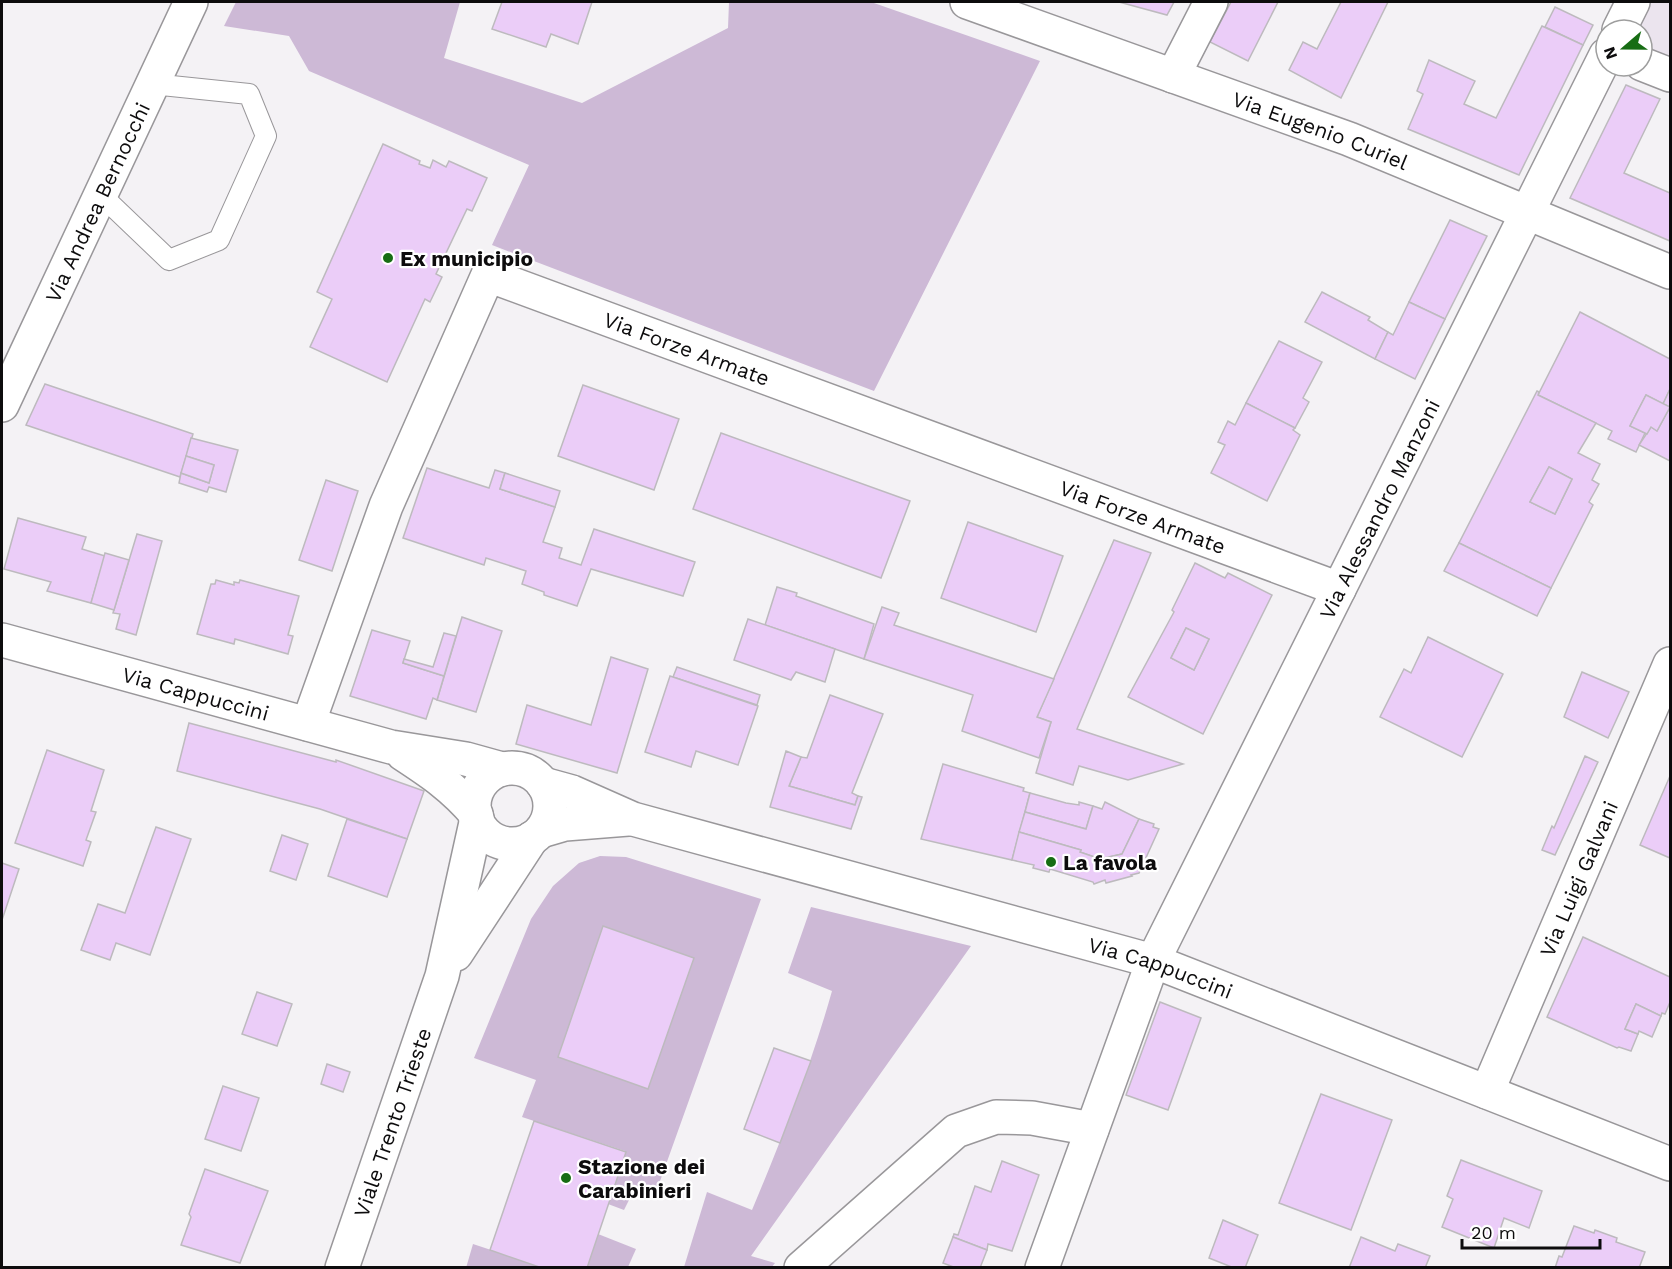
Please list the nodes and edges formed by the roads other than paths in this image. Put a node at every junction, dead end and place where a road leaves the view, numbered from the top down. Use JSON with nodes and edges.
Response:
{"nodes":[{"id":1,"x":191,"y":2,"type":"edge"},
{"id":2,"x":967,"y":2,"type":"edge"},
{"id":3,"x":1211,"y":2,"type":"edge"},
{"id":4,"x":1633,"y":2,"type":"edge"},
{"id":5,"x":1624,"y":18,"type":"edge"},
{"id":6,"x":1654,"y":69,"type":"edge"},
{"id":7,"x":1671,"y":75,"type":"edge"},
{"id":8,"x":1173,"y":76,"type":"junction"},
{"id":9,"x":1595,"y":78,"type":"edge"},
{"id":10,"x":152,"y":84,"type":"junction"},
{"id":11,"x":100,"y":195,"type":"junction"},
{"id":12,"x":1528,"y":213,"type":"junction"},
{"id":13,"x":1671,"y":272,"type":"edge"},
{"id":14,"x":2,"y":405,"type":"edge"},
{"id":15,"x":1339,"y":589,"type":"junction"},
{"id":16,"x":2,"y":640,"type":"edge"},
{"id":17,"x":1671,"y":664,"type":"edge"},
{"id":18,"x":308,"y":724,"type":"junction"},
{"id":19,"x":391,"y":747,"type":"junction"},
{"id":20,"x":502,"y":769,"type":"junction"},
{"id":21,"x":543,"y":784,"type":"junction"},
{"id":22,"x":476,"y":816,"type":"junction"},
{"id":23,"x":633,"y":819,"type":"junction"},
{"id":24,"x":536,"y":834,"type":"junction"},
{"id":25,"x":1153,"y":961,"type":"junction"},
{"id":26,"x":442,"y":976,"type":"junction"},
{"id":27,"x":1487,"y":1092,"type":"junction"},
{"id":28,"x":1092,"y":1129,"type":"junction"},
{"id":29,"x":1671,"y":1164,"type":"edge"},
{"id":30,"x":803,"y":1266,"type":"edge"},
{"id":31,"x":342,"y":1268,"type":"edge"},
{"id":32,"x":1042,"y":1268,"type":"edge"}],
"edges":[{"from":1,"to":10,"type":"street","name":"Via Andrea Bernocchi"},
{"from":2,"to":8,"type":"street","name":"Via Eugenio Curiel"},
{"from":3,"to":8,"type":"street"},
{"from":4,"to":5,"type":"street"},
{"from":6,"to":7,"type":"street"},
{"from":8,"to":12,"type":"street","name":"Via Eugenio Curiel"},
{"from":9,"to":12,"type":"street","name":"Via Alessandro Manzoni"},
{"from":10,"to":11,"type":"street","name":"Via Andrea Bernocchi"},
{"from":10,"to":11,"type":"lane"},
{"from":11,"to":14,"type":"street","name":"Via Andrea Bernocchi"},
{"from":12,"to":13,"type":"street","name":"Via Eugenio Curiel"},
{"from":12,"to":15,"type":"street","name":"Via Alessandro Manzoni"},
{"from":15,"to":18,"type":"street","name":"Via Forze Armate"},
{"from":15,"to":25,"type":"street","name":"Via Alessandro Manzoni"},
{"from":16,"to":18,"type":"street","name":"Via Cappuccini"},
{"from":17,"to":27,"type":"street","name":"Via Luigi Galvani"},
{"from":18,"to":19,"type":"street","name":"Via Cappuccini"},
{"from":19,"to":20,"type":"street","name":"Via Cappuccini"},
{"from":19,"to":22,"type":"street","name":"Via Cappuccini"},
{"from":20,"to":21,"type":"street"},
{"from":20,"to":22,"type":"street"},
{"from":21,"to":23,"type":"street","name":"Via Cappuccini"},
{"from":21,"to":24,"type":"street"},
{"from":22,"to":24,"type":"street"},
{"from":22,"to":26,"type":"street","name":"Viale Trento Trieste"},
{"from":23,"to":24,"type":"street","name":"Via Cappuccini"},
{"from":23,"to":25,"type":"street","name":"Via Cappuccini"},
{"from":24,"to":26,"type":"street","name":"Viale Trento Trieste"},
{"from":25,"to":27,"type":"street","name":"Via Cappuccini"},
{"from":25,"to":28,"type":"street","name":"Via Alessandro Manzoni"},
{"from":26,"to":31,"type":"street","name":"Viale Trento Trieste"},
{"from":27,"to":29,"type":"street","name":"Via Cappuccini"},
{"from":28,"to":30,"type":"street"},
{"from":28,"to":32,"type":"street","name":"Via Alessandro Manzoni"}]}
